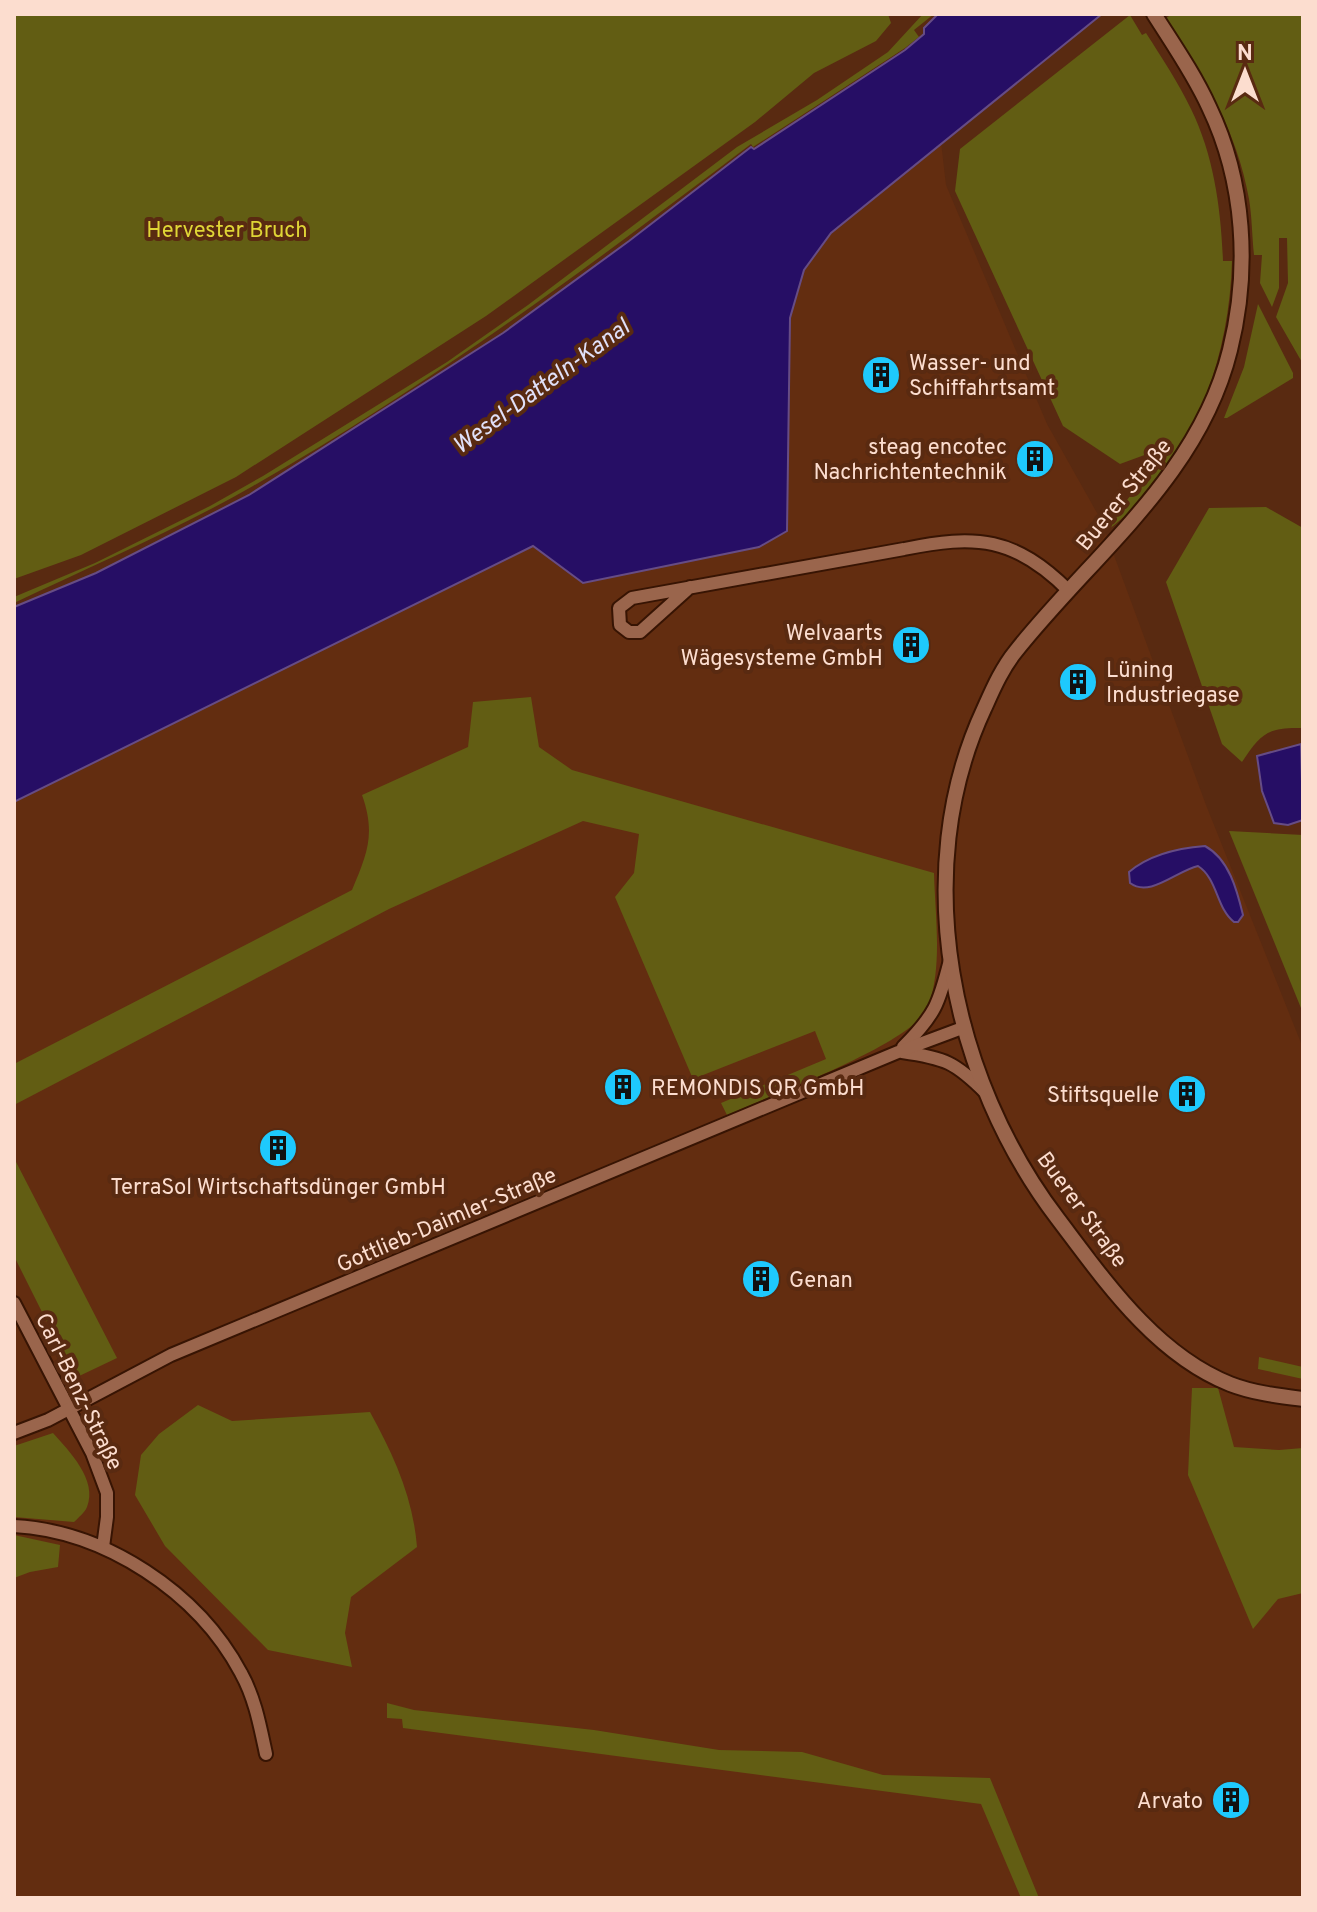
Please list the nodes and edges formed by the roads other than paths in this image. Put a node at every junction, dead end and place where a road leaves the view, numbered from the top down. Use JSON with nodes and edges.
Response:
{"nodes":[{"id":1,"x":1154,"y":14,"type":"edge"},
{"id":2,"x":690,"y":587,"type":"junction"},
{"id":3,"x":1069,"y":591,"type":"junction"},
{"id":4,"x":950,"y":957,"type":"junction"},
{"id":5,"x":965,"y":1027,"type":"junction"},
{"id":6,"x":898,"y":1052,"type":"junction"},
{"id":7,"x":989,"y":1096,"type":"junction"},
{"id":8,"x":14,"y":1303,"type":"edge"},
{"id":9,"x":1303,"y":1399,"type":"edge"},
{"id":10,"x":70,"y":1409,"type":"junction"},
{"id":11,"x":14,"y":1433,"type":"edge"},
{"id":12,"x":14,"y":1526,"type":"edge"},
{"id":13,"x":103,"y":1547,"type":"junction"},
{"id":14,"x":266,"y":1754,"type":"dead end"}],
"edges":[{"from":1,"to":3,"type":"street","name":"Buerer Straße"},
{"from":2,"to":2,"type":"street"},
{"from":2,"to":3,"type":"street"},
{"from":3,"to":4,"type":"street","name":"Buerer Straße"},
{"from":4,"to":5,"type":"street","name":"Buerer Straße"},
{"from":4,"to":6,"type":"street","name":"Gottlieb-Daimler-Straße"},
{"from":5,"to":6,"type":"street","name":"Gottlieb-Daimler-Straße"},
{"from":5,"to":7,"type":"street","name":"Buerer Straße"},
{"from":6,"to":7,"type":"street"},
{"from":6,"to":10,"type":"street","name":"Gottlieb-Daimler-Straße"},
{"from":7,"to":9,"type":"street","name":"Buerer Straße"},
{"from":8,"to":10,"type":"street","name":"Carl-Benz-Straße"},
{"from":10,"to":11,"type":"street","name":"Gottlieb-Daimler-Straße"},
{"from":10,"to":13,"type":"street","name":"Carl-Benz-Straße"},
{"from":12,"to":13,"type":"street"},
{"from":13,"to":14,"type":"street"}]}
